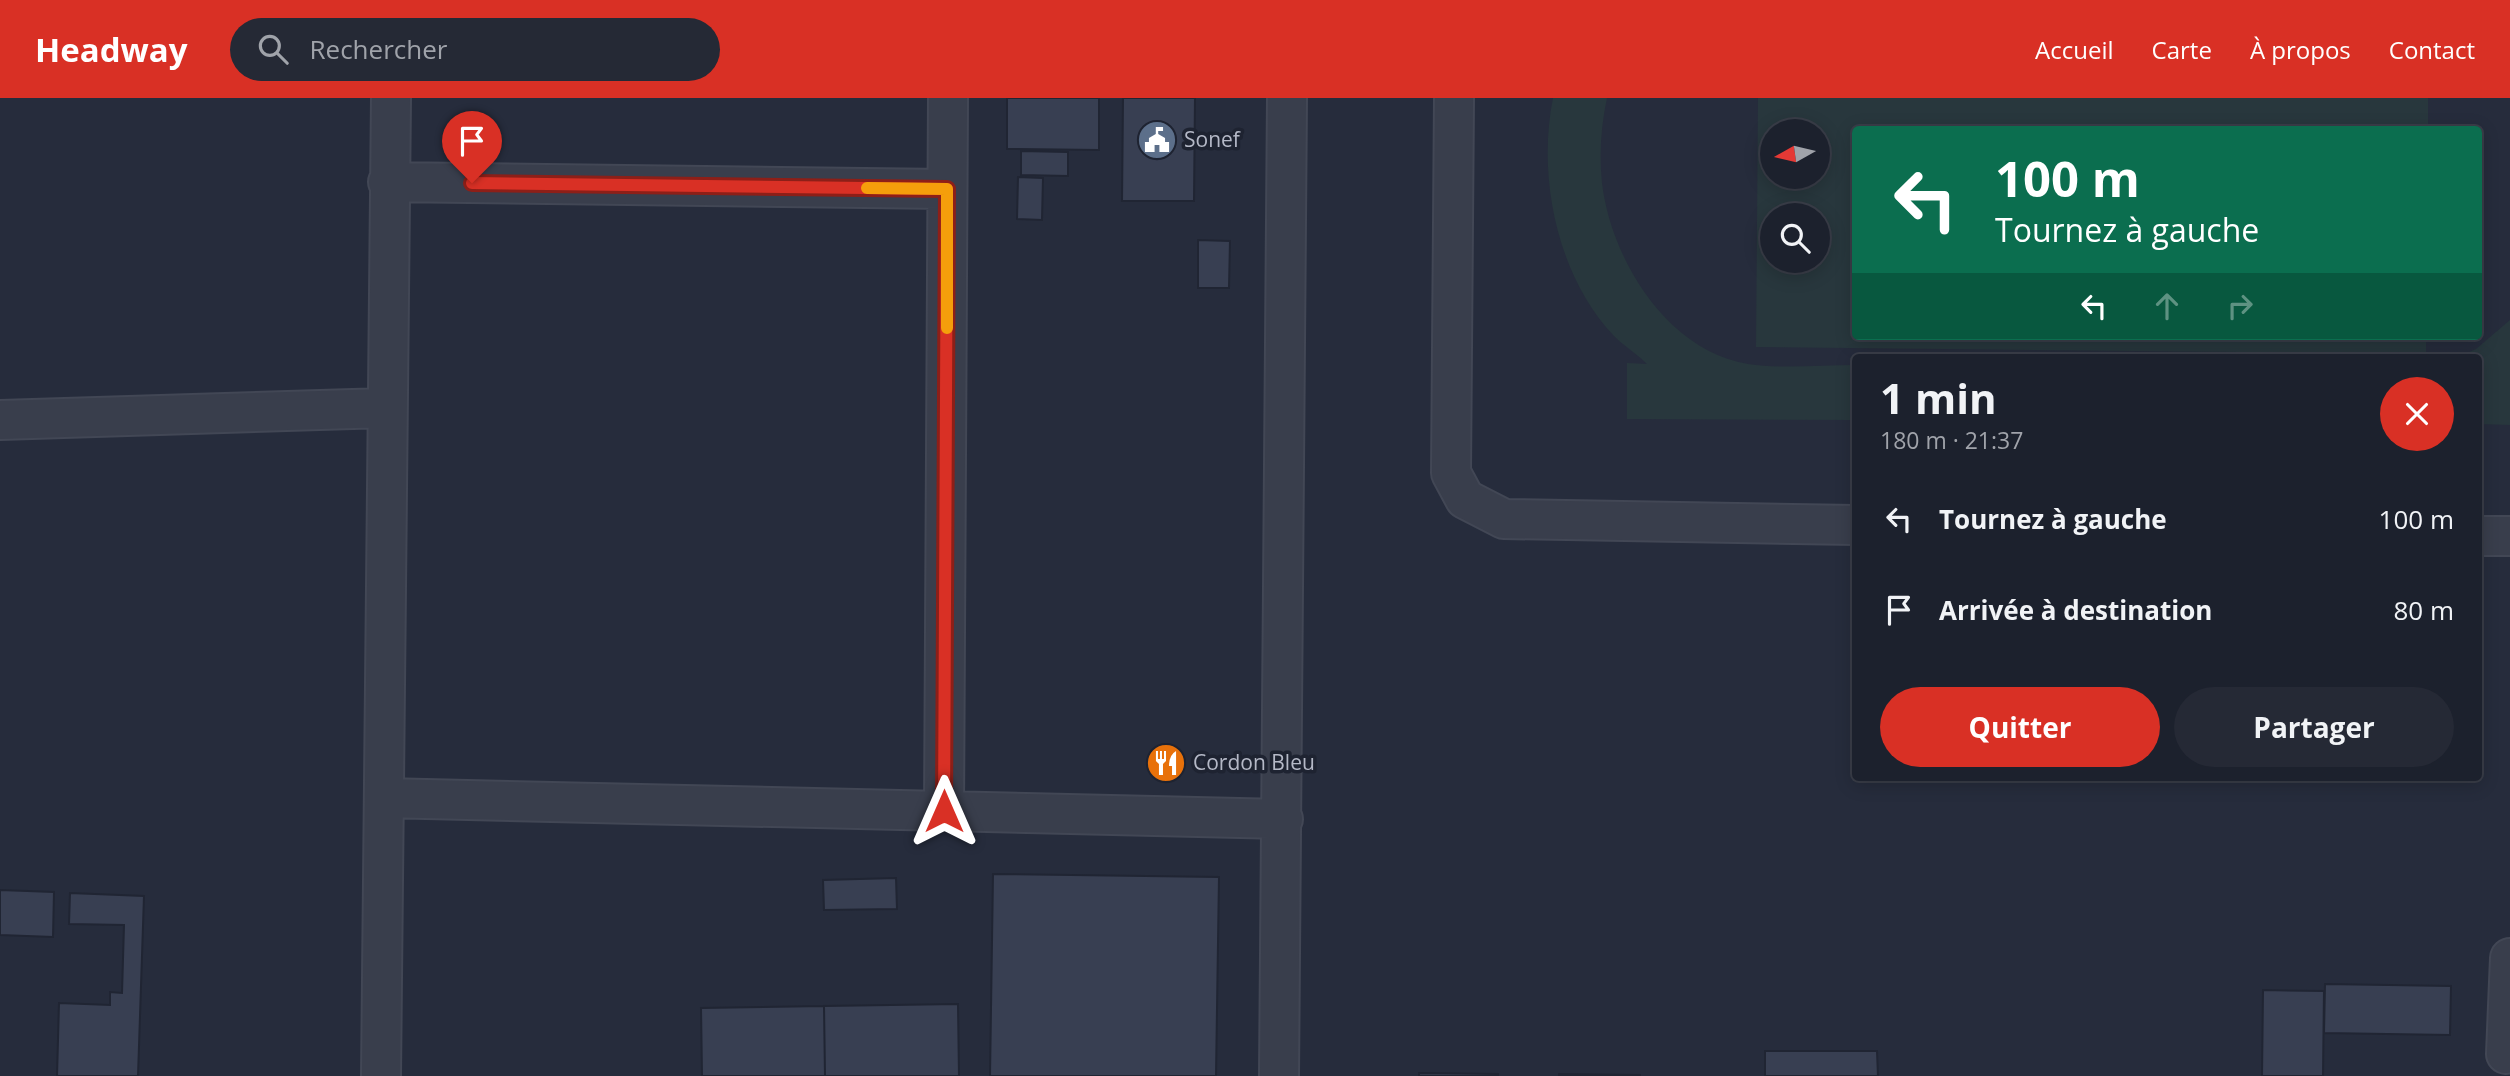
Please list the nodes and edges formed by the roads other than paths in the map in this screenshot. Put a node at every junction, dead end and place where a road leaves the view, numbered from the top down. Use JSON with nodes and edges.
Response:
{"nodes":[{"id":1,"x":391,"y":98,"type":"edge"},
{"id":2,"x":948,"y":98,"type":"edge"},
{"id":3,"x":1287,"y":98,"type":"edge"},
{"id":4,"x":1454,"y":98,"type":"edge"},
{"id":5,"x":388,"y":182,"type":"junction"},
{"id":6,"x":947,"y":189,"type":"junction"},
{"id":7,"x":386,"y":408,"type":"junction"},
{"id":8,"x":0,"y":420,"type":"edge"},
{"id":9,"x":1852,"y":525,"type":"edge"},
{"id":10,"x":2482,"y":536,"type":"edge"},
{"id":11,"x":2510,"y":536,"type":"edge"},
{"id":12,"x":384,"y":798,"type":"junction"},
{"id":13,"x":944,"y":811,"type":"junction"},
{"id":14,"x":1283,"y":819,"type":"junction"},
{"id":15,"x":2510,"y":958,"type":"edge"},
{"id":16,"x":2506,"y":1054,"type":"dead end"},
{"id":17,"x":381,"y":1076,"type":"edge"},
{"id":18,"x":1279,"y":1076,"type":"edge"}],
"edges":[{"from":1,"to":5,"type":"street"},
{"from":2,"to":6,"type":"street"},
{"from":3,"to":14,"type":"street"},
{"from":4,"to":9,"type":"street"},
{"from":5,"to":6,"type":"street"},
{"from":5,"to":7,"type":"street"},
{"from":6,"to":13,"type":"street"},
{"from":7,"to":8,"type":"street"},
{"from":7,"to":12,"type":"street"},
{"from":10,"to":11,"type":"street"},
{"from":12,"to":13,"type":"street"},
{"from":12,"to":17,"type":"street"},
{"from":13,"to":14,"type":"street"},
{"from":14,"to":18,"type":"street"},
{"from":15,"to":16,"type":"street"}]}
